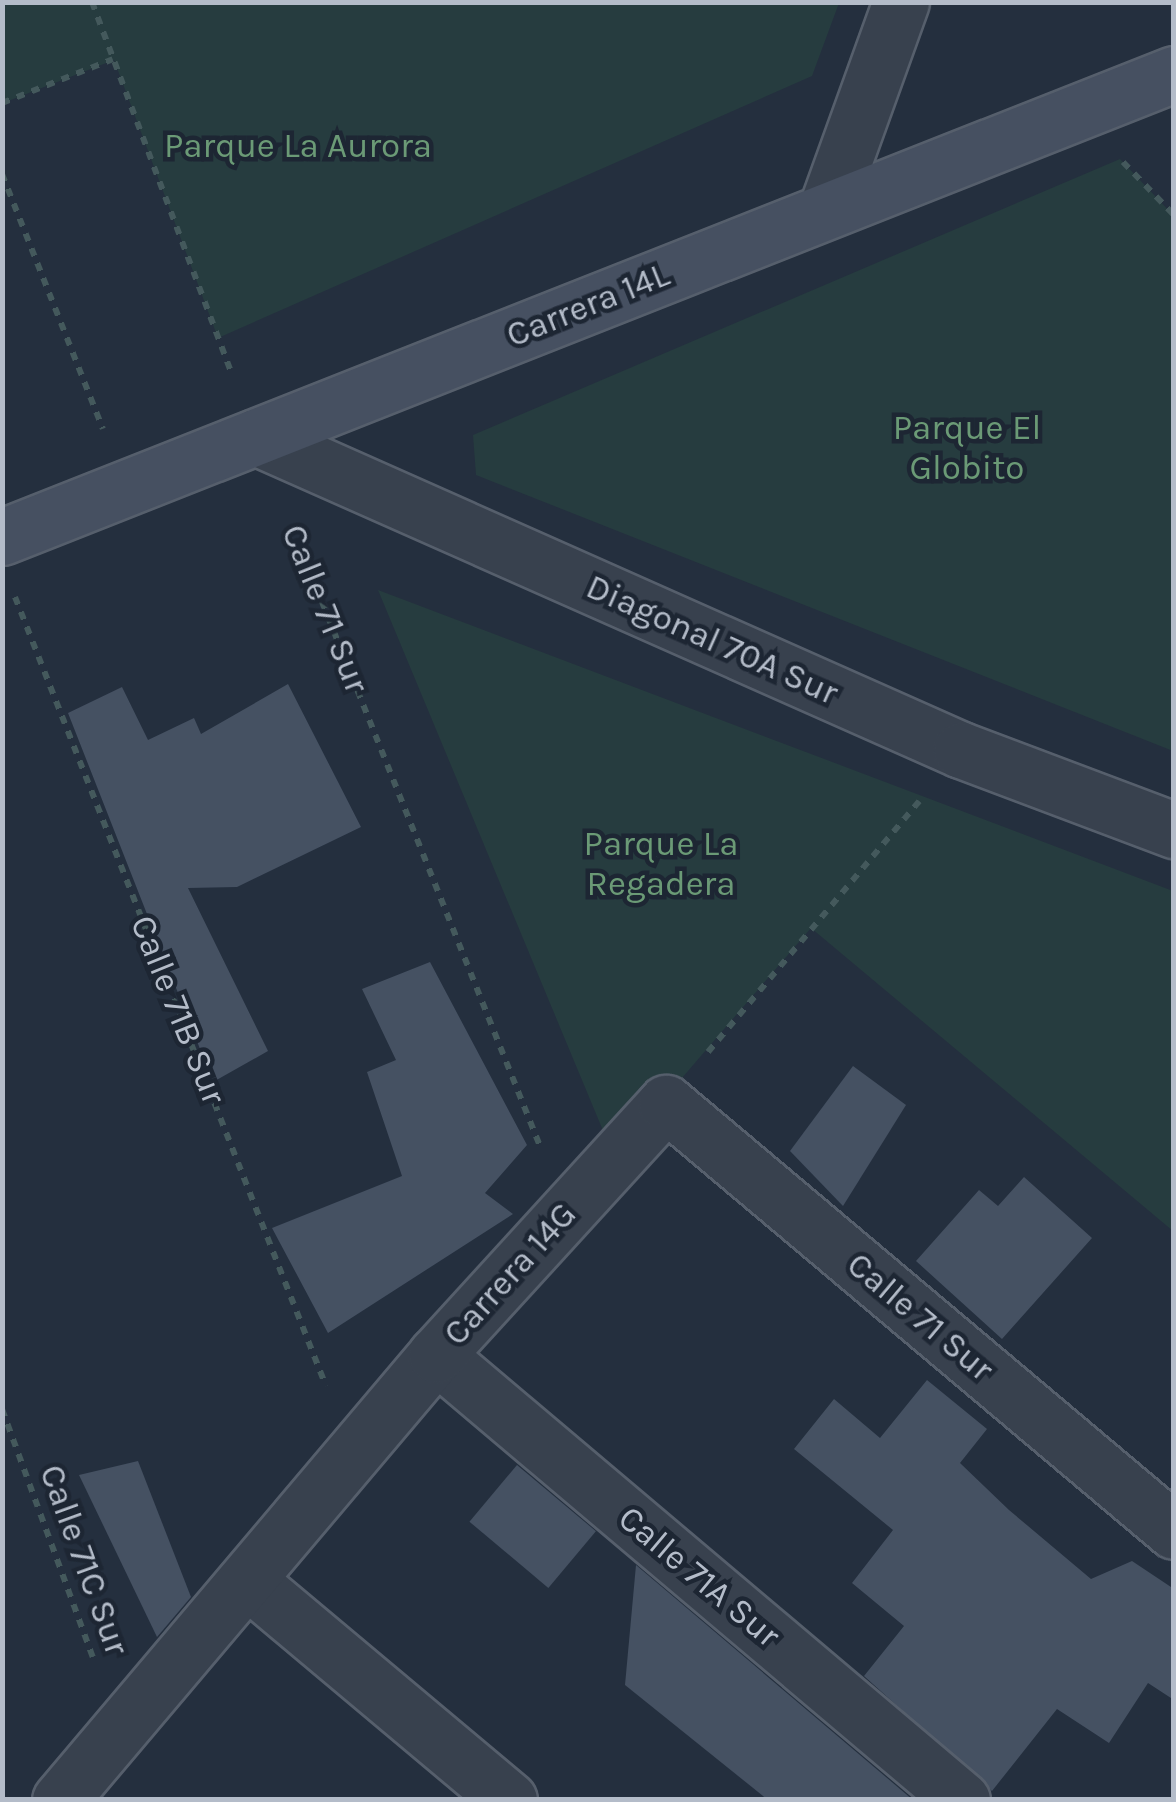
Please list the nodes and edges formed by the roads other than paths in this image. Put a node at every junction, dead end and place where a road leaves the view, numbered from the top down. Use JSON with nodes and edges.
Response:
{"nodes":[{"id":1,"x":900,"y":2,"type":"edge"},
{"id":2,"x":1174,"y":74,"type":"edge"},
{"id":3,"x":826,"y":210,"type":"junction"},
{"id":4,"x":256,"y":437,"type":"junction"},
{"id":5,"x":6,"y":560,"type":"edge"},
{"id":6,"x":1174,"y":830,"type":"edge"},
{"id":7,"x":666,"y":1103,"type":"joint"},
{"id":8,"x":436,"y":1355,"type":"junction"},
{"id":9,"x":1174,"y":1531,"type":"edge"},
{"id":10,"x":248,"y":1580,"type":"junction"},
{"id":11,"x":60,"y":1800,"type":"edge"},
{"id":12,"x":509,"y":1800,"type":"edge"},
{"id":13,"x":962,"y":1800,"type":"edge"}],
"edges":[{"from":1,"to":3,"type":"street"},
{"from":2,"to":3,"type":"street","name":"Carrera 14L"},
{"from":3,"to":4,"type":"street","name":"Carrera 14L"},
{"from":4,"to":5,"type":"street","name":"Carrera 14L"},
{"from":4,"to":6,"type":"street","name":"Diagonal 70A Sur"},
{"from":7,"to":8,"type":"street","name":"Carrera 14G"},
{"from":7,"to":9,"type":"street","name":"Calle 71 Sur"},
{"from":8,"to":10,"type":"street","name":"Carrera 14G"},
{"from":8,"to":13,"type":"street","name":"Calle 71A Sur"},
{"from":10,"to":11,"type":"street","name":"Carrera 14G"},
{"from":10,"to":12,"type":"street"}]}
